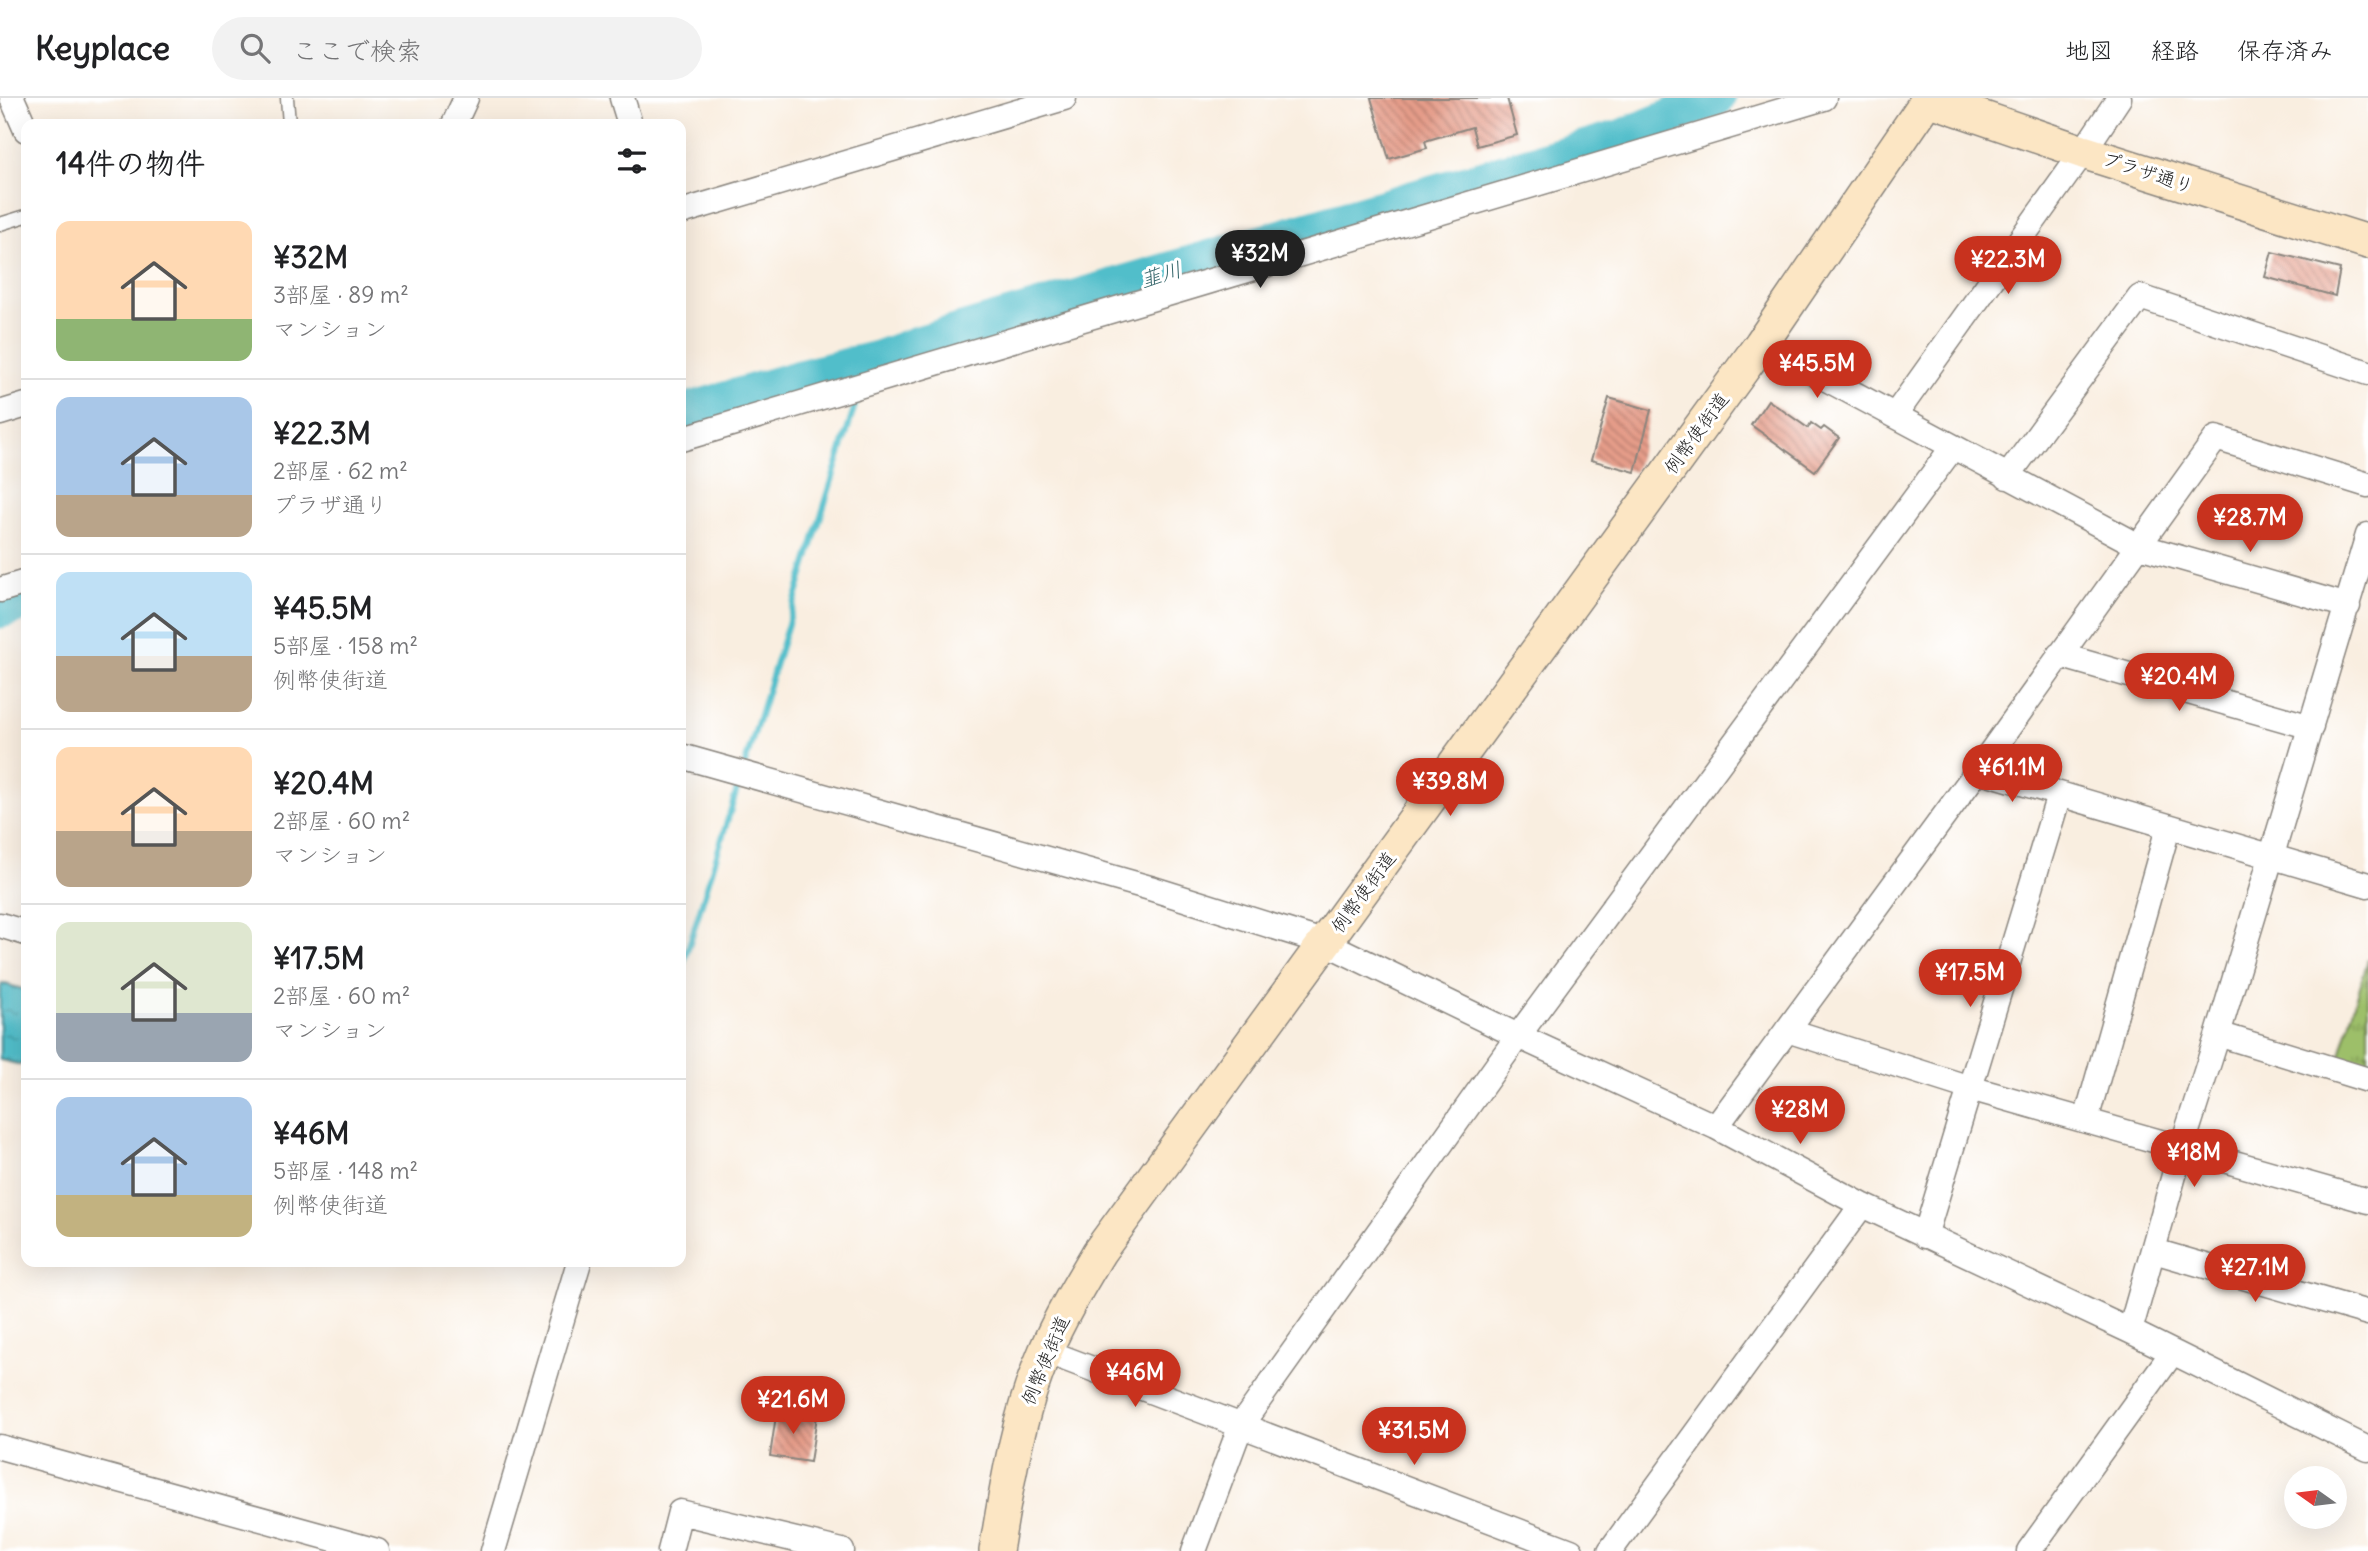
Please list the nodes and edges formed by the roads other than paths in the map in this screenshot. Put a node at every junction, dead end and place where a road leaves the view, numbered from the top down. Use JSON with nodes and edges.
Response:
{"nodes":[{"id":1,"x":12,"y":98,"type":"edge"},
{"id":2,"x":287,"y":98,"type":"edge"},
{"id":3,"x":466,"y":98,"type":"edge"},
{"id":4,"x":622,"y":98,"type":"edge"},
{"id":5,"x":1064,"y":98,"type":"edge"},
{"id":6,"x":1824,"y":98,"type":"edge"},
{"id":7,"x":1928,"y":98,"type":"edge"},
{"id":8,"x":2119,"y":98,"type":"edge"},
{"id":9,"x":21,"y":119,"type":"edge"},
{"id":10,"x":289,"y":119,"type":"edge"},
{"id":11,"x":456,"y":119,"type":"edge"},
{"id":12,"x":628,"y":119,"type":"edge"},
{"id":13,"x":2083,"y":152,"type":"junction"},
{"id":14,"x":686,"y":211,"type":"edge"},
{"id":15,"x":21,"y":218,"type":"edge"},
{"id":16,"x":0,"y":224,"type":"edge"},
{"id":17,"x":2368,"y":242,"type":"edge"},
{"id":18,"x":1760,"y":344,"type":"junction"},
{"id":19,"x":2368,"y":373,"type":"edge"},
{"id":20,"x":21,"y":407,"type":"edge"},
{"id":21,"x":0,"y":413,"type":"edge"},
{"id":22,"x":1895,"y":415,"type":"junction"},
{"id":23,"x":686,"y":438,"type":"edge"},
{"id":24,"x":1953,"y":447,"type":"junction"},
{"id":25,"x":2007,"y":477,"type":"junction"},
{"id":26,"x":2368,"y":485,"type":"edge"},
{"id":27,"x":2368,"y":535,"type":"edge"},
{"id":28,"x":2139,"y":546,"type":"junction"},
{"id":29,"x":21,"y":584,"type":"edge"},
{"id":30,"x":0,"y":590,"type":"edge"},
{"id":31,"x":2348,"y":606,"type":"junction"},
{"id":32,"x":2059,"y":655,"type":"junction"},
{"id":33,"x":2311,"y":727,"type":"junction"},
{"id":34,"x":686,"y":758,"type":"edge"},
{"id":35,"x":1978,"y":770,"type":"junction"},
{"id":36,"x":2059,"y":794,"type":"junction"},
{"id":37,"x":2168,"y":828,"type":"junction"},
{"id":38,"x":2271,"y":858,"type":"junction"},
{"id":39,"x":2368,"y":885,"type":"edge"},
{"id":40,"x":0,"y":925,"type":"edge"},
{"id":41,"x":21,"y":931,"type":"edge"},
{"id":42,"x":1326,"y":943,"type":"junction"},
{"id":43,"x":1787,"y":1030,"type":"junction"},
{"id":44,"x":2218,"y":1034,"type":"junction"},
{"id":45,"x":1518,"y":1036,"type":"junction"},
{"id":46,"x":2368,"y":1080,"type":"edge"},
{"id":47,"x":1970,"y":1088,"type":"junction"},
{"id":48,"x":2086,"y":1120,"type":"junction"},
{"id":49,"x":1716,"y":1127,"type":"junction"},
{"id":50,"x":2182,"y":1147,"type":"junction"},
{"id":51,"x":2368,"y":1201,"type":"edge"},
{"id":52,"x":1862,"y":1205,"type":"junction"},
{"id":53,"x":1925,"y":1236,"type":"junction"},
{"id":54,"x":2154,"y":1251,"type":"junction"},
{"id":55,"x":578,"y":1267,"type":"edge"},
{"id":56,"x":2368,"y":1312,"type":"edge"},
{"id":57,"x":2130,"y":1331,"type":"junction"},
{"id":58,"x":1045,"y":1351,"type":"junction"},
{"id":59,"x":2172,"y":1353,"type":"junction"},
{"id":60,"x":1241,"y":1424,"type":"junction"},
{"id":61,"x":0,"y":1447,"type":"edge"},
{"id":62,"x":2368,"y":1449,"type":"edge"},
{"id":63,"x":377,"y":1551,"type":"edge"},
{"id":64,"x":493,"y":1551,"type":"edge"},
{"id":65,"x":670,"y":1551,"type":"edge"},
{"id":66,"x":842,"y":1551,"type":"edge"},
{"id":67,"x":996,"y":1551,"type":"edge"},
{"id":68,"x":1194,"y":1551,"type":"edge"},
{"id":69,"x":1571,"y":1551,"type":"edge"},
{"id":70,"x":1610,"y":1551,"type":"edge"},
{"id":71,"x":2029,"y":1551,"type":"edge"}],
"edges":[{"from":1,"to":9,"type":"street"},
{"from":2,"to":10,"type":"lane"},
{"from":3,"to":11,"type":"street"},
{"from":4,"to":12,"type":"street"},
{"from":5,"to":14,"type":"street"},
{"from":6,"to":23,"type":"street"},
{"from":7,"to":13,"type":"main road","name":"プラザ通り"},
{"from":7,"to":18,"type":"main road","name":"例幣使街道"},
{"from":8,"to":13,"type":"street"},
{"from":13,"to":17,"type":"main road","name":"プラザ通り"},
{"from":13,"to":22,"type":"street"},
{"from":15,"to":16,"type":"lane"},
{"from":18,"to":22,"type":"street"},
{"from":18,"to":42,"type":"main road","name":"例幣使街道"},
{"from":19,"to":25,"type":"street"},
{"from":20,"to":21,"type":"street"},
{"from":22,"to":24,"type":"street"},
{"from":24,"to":25,"type":"street"},
{"from":24,"to":45,"type":"street"},
{"from":25,"to":28,"type":"street"},
{"from":26,"to":28,"type":"street"},
{"from":27,"to":31,"type":"street"},
{"from":28,"to":31,"type":"street"},
{"from":28,"to":32,"type":"street"},
{"from":29,"to":30,"type":"street"},
{"from":31,"to":33,"type":"street"},
{"from":32,"to":33,"type":"street"},
{"from":32,"to":35,"type":"street"},
{"from":33,"to":38,"type":"street"},
{"from":34,"to":42,"type":"street"},
{"from":35,"to":36,"type":"street"},
{"from":35,"to":43,"type":"street"},
{"from":36,"to":37,"type":"street"},
{"from":36,"to":47,"type":"street"},
{"from":37,"to":38,"type":"street"},
{"from":37,"to":48,"type":"street"},
{"from":38,"to":39,"type":"street"},
{"from":38,"to":44,"type":"street"},
{"from":40,"to":41,"type":"street"},
{"from":42,"to":45,"type":"street"},
{"from":42,"to":58,"type":"main road","name":"例幣使街道"},
{"from":43,"to":47,"type":"street"},
{"from":43,"to":49,"type":"street"},
{"from":44,"to":46,"type":"street"},
{"from":44,"to":50,"type":"street"},
{"from":45,"to":49,"type":"street"},
{"from":45,"to":60,"type":"street"},
{"from":47,"to":48,"type":"street"},
{"from":47,"to":53,"type":"street"},
{"from":48,"to":50,"type":"street"},
{"from":49,"to":52,"type":"street"},
{"from":50,"to":51,"type":"street"},
{"from":50,"to":54,"type":"street"},
{"from":52,"to":53,"type":"street"},
{"from":52,"to":70,"type":"street"},
{"from":53,"to":57,"type":"street"},
{"from":54,"to":56,"type":"street"},
{"from":54,"to":57,"type":"street"},
{"from":55,"to":64,"type":"street"},
{"from":57,"to":59,"type":"street"},
{"from":58,"to":60,"type":"street"},
{"from":58,"to":67,"type":"main road","name":"例幣使街道"},
{"from":59,"to":62,"type":"street"},
{"from":59,"to":71,"type":"street"},
{"from":60,"to":68,"type":"street"},
{"from":60,"to":69,"type":"street"},
{"from":61,"to":63,"type":"street"},
{"from":65,"to":66,"type":"street"}]}
